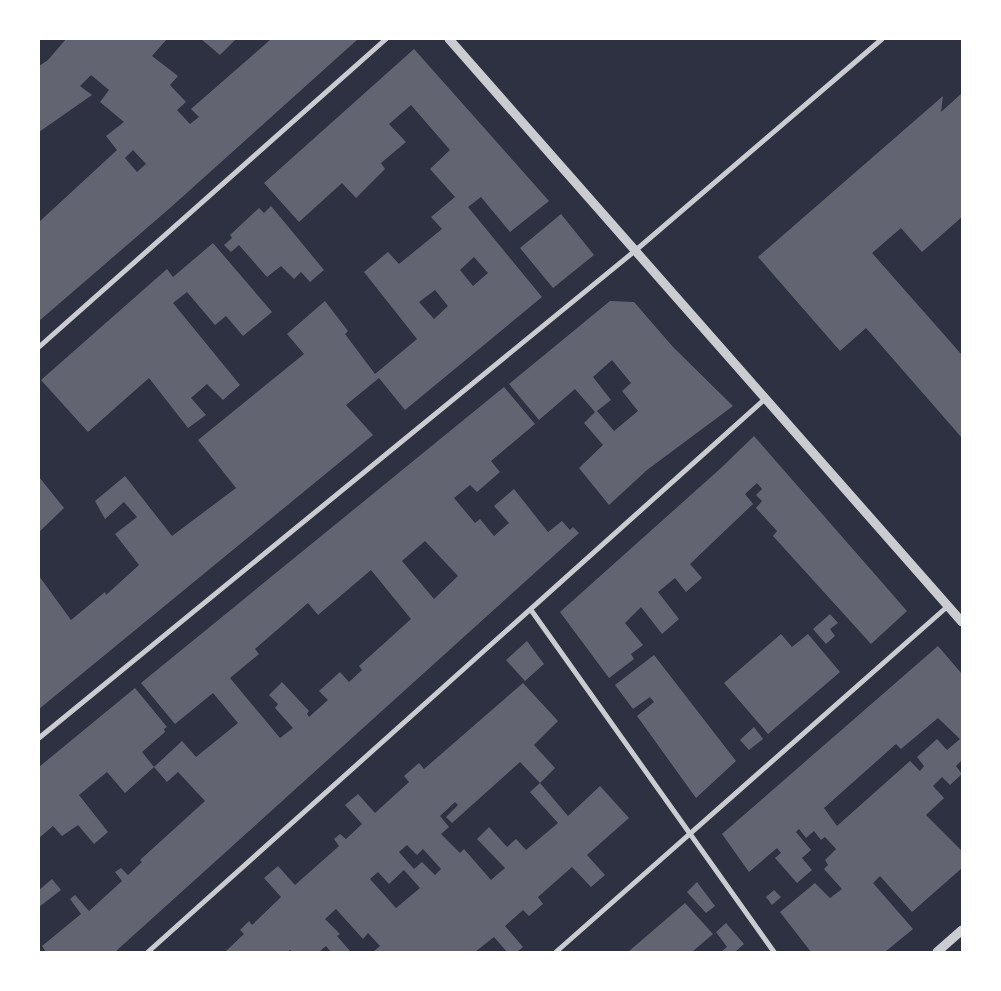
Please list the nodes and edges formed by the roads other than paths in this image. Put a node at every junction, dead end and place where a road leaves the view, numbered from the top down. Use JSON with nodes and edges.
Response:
{"nodes":[{"id":1,"x":386,"y":39,"type":"edge"},
{"id":2,"x":449,"y":39,"type":"edge"},
{"id":3,"x":882,"y":39,"type":"edge"},
{"id":4,"x":636,"y":250,"type":"junction"},
{"id":5,"x":39,"y":347,"type":"edge"},
{"id":6,"x":766,"y":398,"type":"junction"},
{"id":7,"x":948,"y":606,"type":"junction"},
{"id":8,"x":531,"y":610,"type":"junction"},
{"id":9,"x":962,"y":622,"type":"edge"},
{"id":10,"x":39,"y":738,"type":"edge"},
{"id":11,"x":691,"y":835,"type":"junction"},
{"id":12,"x":962,"y":930,"type":"edge"},
{"id":13,"x":148,"y":952,"type":"edge"},
{"id":14,"x":556,"y":952,"type":"edge"},
{"id":15,"x":774,"y":952,"type":"edge"},
{"id":16,"x":937,"y":952,"type":"edge"}],
"edges":[{"from":1,"to":5,"type":"street"},
{"from":2,"to":4,"type":"street"},
{"from":3,"to":4,"type":"street"},
{"from":4,"to":6,"type":"street"},
{"from":4,"to":10,"type":"street"},
{"from":6,"to":7,"type":"street"},
{"from":6,"to":8,"type":"street"},
{"from":7,"to":9,"type":"street"},
{"from":7,"to":11,"type":"street"},
{"from":8,"to":11,"type":"street"},
{"from":8,"to":13,"type":"street"},
{"from":11,"to":14,"type":"street"},
{"from":11,"to":15,"type":"street"},
{"from":12,"to":16,"type":"street"}]}
